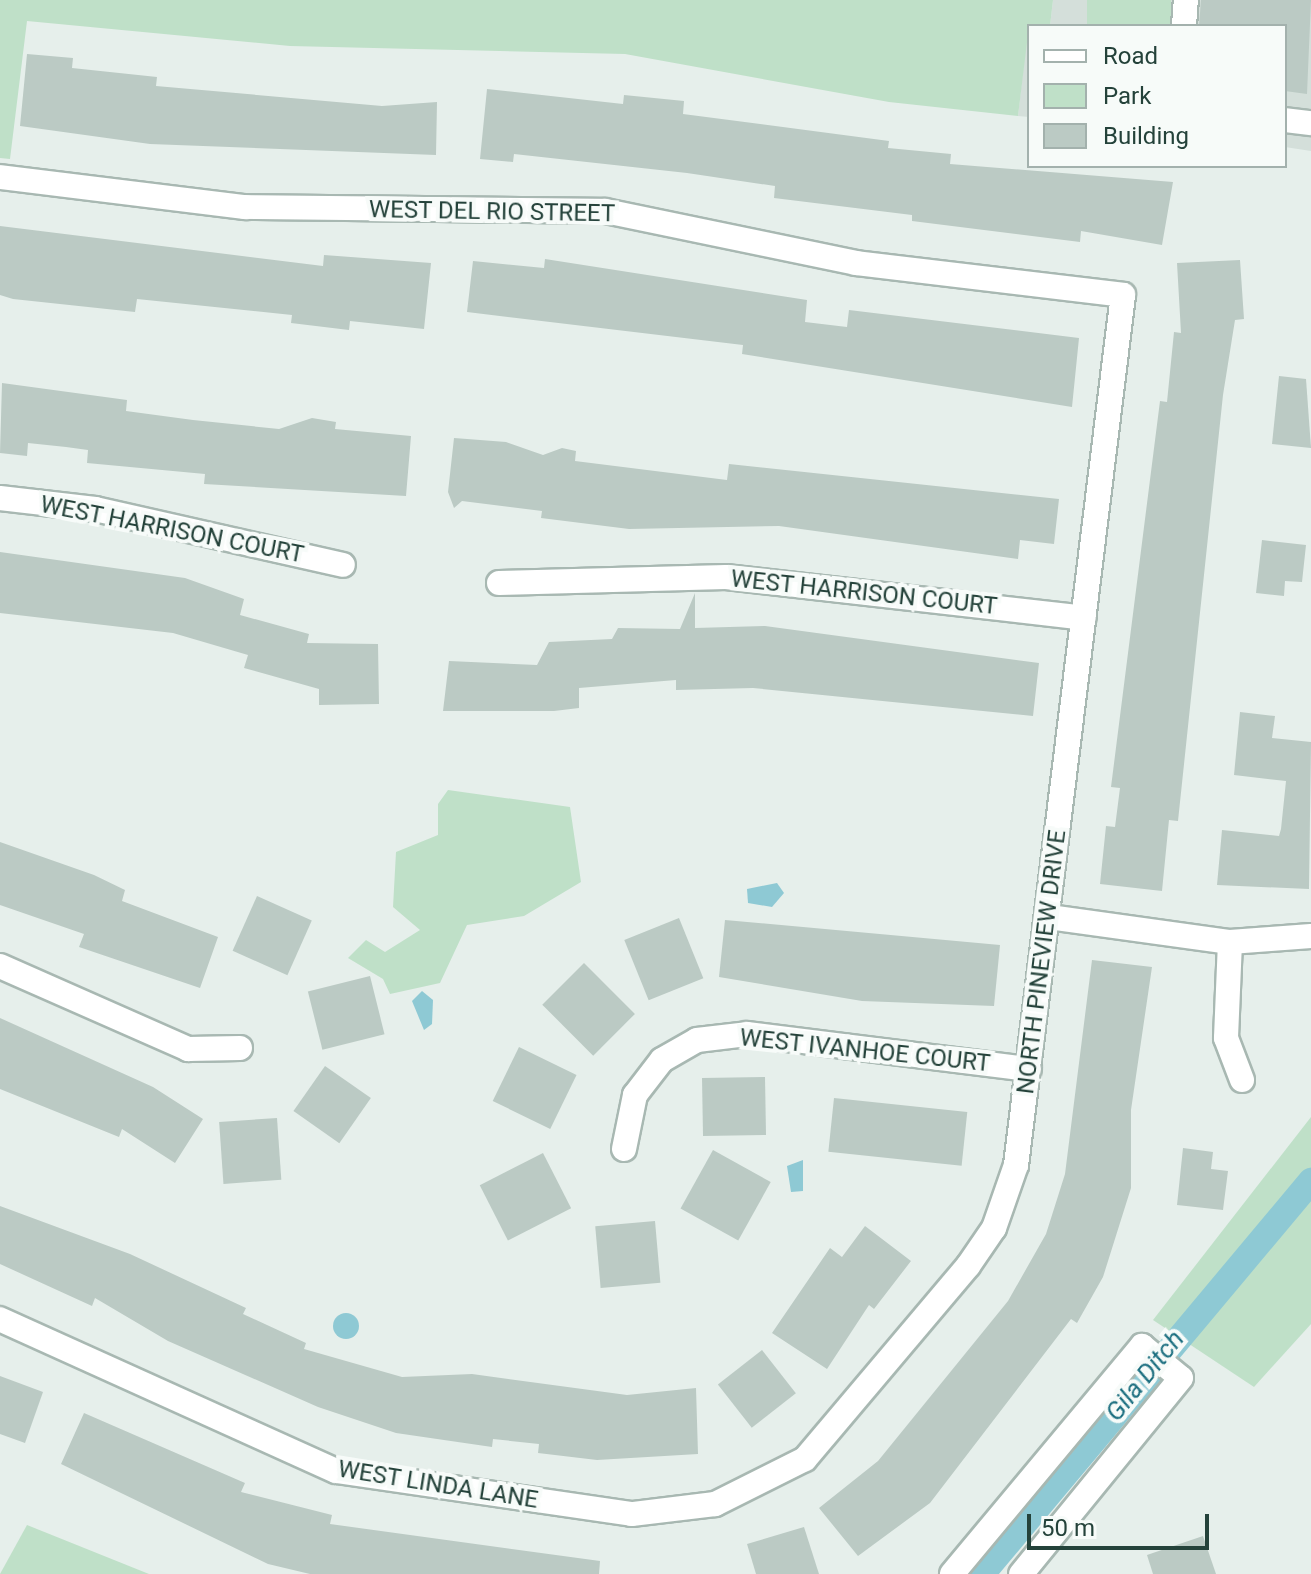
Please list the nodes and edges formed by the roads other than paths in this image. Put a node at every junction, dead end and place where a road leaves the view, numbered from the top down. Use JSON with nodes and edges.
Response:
{"nodes":[{"id":1,"x":1186,"y":0,"type":"edge"},
{"id":2,"x":1184,"y":24,"type":"edge"},
{"id":3,"x":1287,"y":120,"type":"edge"},
{"id":4,"x":1311,"y":123,"type":"edge"},
{"id":5,"x":0,"y":177,"type":"edge"},
{"id":6,"x":1123,"y":295,"type":"joint"},
{"id":7,"x":0,"y":498,"type":"edge"},
{"id":8,"x":343,"y":565,"type":"dead end"},
{"id":9,"x":499,"y":583,"type":"dead end"},
{"id":10,"x":1084,"y":618,"type":"junction"},
{"id":11,"x":1049,"y":917,"type":"junction"},
{"id":12,"x":1311,"y":936,"type":"edge"},
{"id":13,"x":1230,"y":942,"type":"junction"},
{"id":14,"x":0,"y":966,"type":"edge"},
{"id":15,"x":240,"y":1048,"type":"dead end"},
{"id":16,"x":1029,"y":1069,"type":"junction"},
{"id":17,"x":1242,"y":1080,"type":"dead end"},
{"id":18,"x":624,"y":1149,"type":"dead end"},
{"id":19,"x":0,"y":1319,"type":"edge"},
{"id":20,"x":715,"y":1504,"type":"joint"},
{"id":21,"x":952,"y":1574,"type":"edge"},
{"id":22,"x":1021,"y":1574,"type":"edge"}],
"edges":[{"from":1,"to":2,"type":"street"},
{"from":3,"to":4,"type":"street"},
{"from":5,"to":6,"type":"street","name":"WEST DEL RIO STREET"},
{"from":6,"to":10,"type":"street","name":"NORTH PINEVIEW DRIVE"},
{"from":7,"to":8,"type":"street","name":"WEST HARRISON COURT"},
{"from":9,"to":10,"type":"street","name":"WEST HARRISON COURT"},
{"from":10,"to":11,"type":"street","name":"NORTH PINEVIEW DRIVE"},
{"from":11,"to":13,"type":"street"},
{"from":11,"to":16,"type":"street","name":"NORTH PINEVIEW DRIVE"},
{"from":12,"to":13,"type":"street"},
{"from":13,"to":17,"type":"street"},
{"from":14,"to":15,"type":"street"},
{"from":16,"to":18,"type":"street","name":"WEST IVANHOE COURT"},
{"from":16,"to":20,"type":"street","name":"NORTH PINEVIEW DRIVE"},
{"from":19,"to":20,"type":"street","name":"WEST LINDA LANE"},
{"from":21,"to":22,"type":"street"}]}
